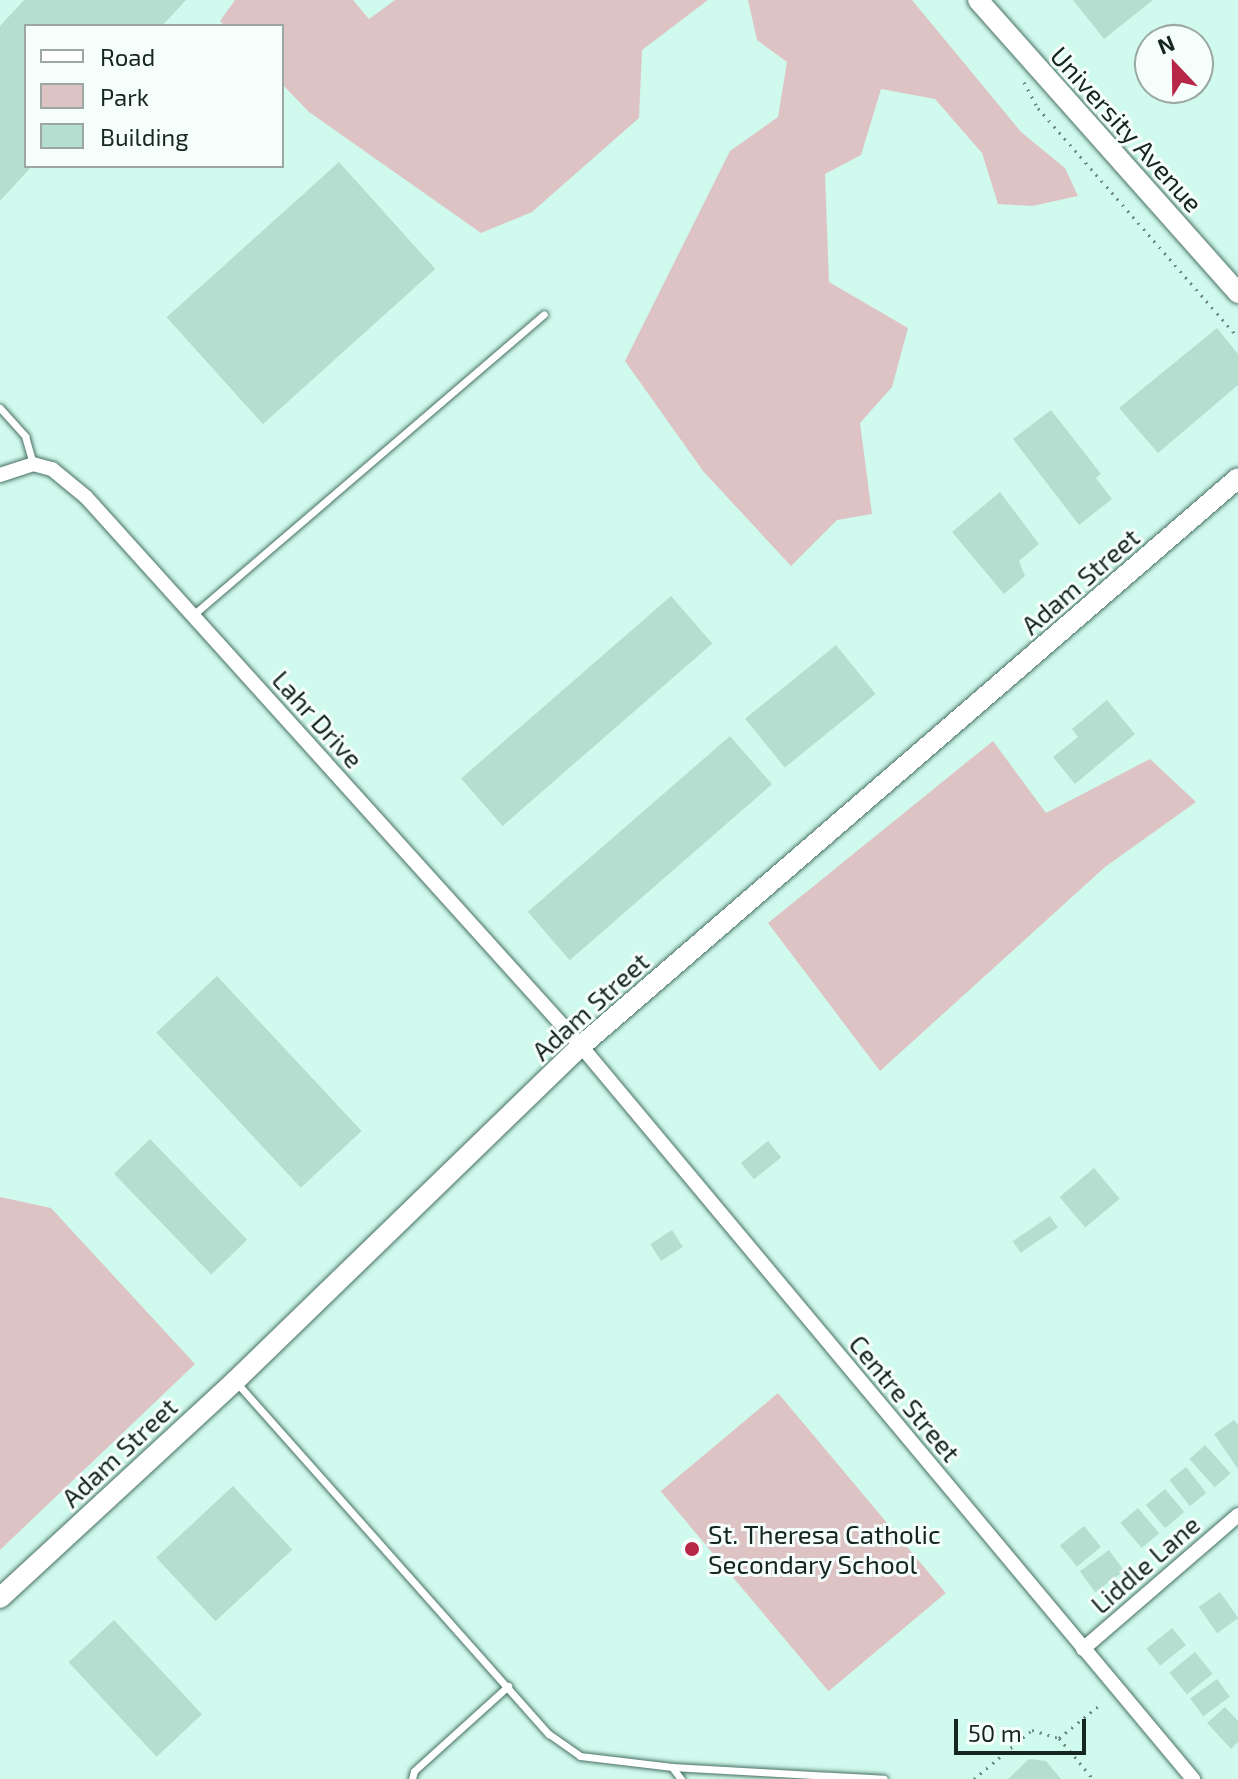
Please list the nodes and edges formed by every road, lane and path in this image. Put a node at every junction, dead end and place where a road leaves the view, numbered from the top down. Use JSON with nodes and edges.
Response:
{"nodes":[{"id":1,"x":978,"y":0,"type":"edge"},
{"id":2,"x":1023,"y":81,"type":"dead end"},
{"id":3,"x":1238,"y":293,"type":"edge"},
{"id":4,"x":544,"y":314,"type":"dead end"},
{"id":5,"x":1238,"y":337,"type":"edge"},
{"id":6,"x":0,"y":408,"type":"edge"},
{"id":7,"x":33,"y":464,"type":"junction"},
{"id":8,"x":0,"y":475,"type":"edge"},
{"id":9,"x":1238,"y":478,"type":"edge"},
{"id":10,"x":193,"y":615,"type":"junction"},
{"id":11,"x":581,"y":1046,"type":"junction"},
{"id":12,"x":235,"y":1381,"type":"junction"},
{"id":13,"x":1238,"y":1515,"type":"edge"},
{"id":14,"x":0,"y":1598,"type":"edge"},
{"id":15,"x":1083,"y":1649,"type":"junction"},
{"id":16,"x":508,"y":1686,"type":"junction"},
{"id":17,"x":1102,"y":1703,"type":"dead end"},
{"id":18,"x":1059,"y":1738,"type":"junction"},
{"id":19,"x":672,"y":1767,"type":"junction"},
{"id":20,"x":412,"y":1779,"type":"edge"},
{"id":21,"x":681,"y":1779,"type":"edge"},
{"id":22,"x":884,"y":1779,"type":"edge"},
{"id":23,"x":974,"y":1779,"type":"edge"},
{"id":24,"x":1093,"y":1779,"type":"edge"},
{"id":25,"x":1193,"y":1779,"type":"edge"}],
"edges":[{"from":1,"to":3,"type":"street","name":"University Avenue"},
{"from":2,"to":5,"type":"path"},
{"from":4,"to":10,"type":"lane"},
{"from":6,"to":7,"type":"lane"},
{"from":7,"to":8,"type":"street"},
{"from":7,"to":10,"type":"street","name":"Lahr Drive"},
{"from":9,"to":11,"type":"street","name":"Adam Street"},
{"from":10,"to":11,"type":"street","name":"Lahr Drive"},
{"from":11,"to":12,"type":"street","name":"Adam Street"},
{"from":11,"to":15,"type":"street","name":"Centre Street"},
{"from":12,"to":14,"type":"street","name":"Adam Street"},
{"from":12,"to":16,"type":"lane"},
{"from":13,"to":15,"type":"street","name":"Liddle Lane"},
{"from":15,"to":25,"type":"street","name":"Centre Street"},
{"from":16,"to":19,"type":"lane"},
{"from":16,"to":20,"type":"lane"},
{"from":17,"to":18,"type":"path"},
{"from":18,"to":23,"type":"path"},
{"from":18,"to":24,"type":"path"},
{"from":19,"to":21,"type":"lane"},
{"from":19,"to":22,"type":"lane"}]}
